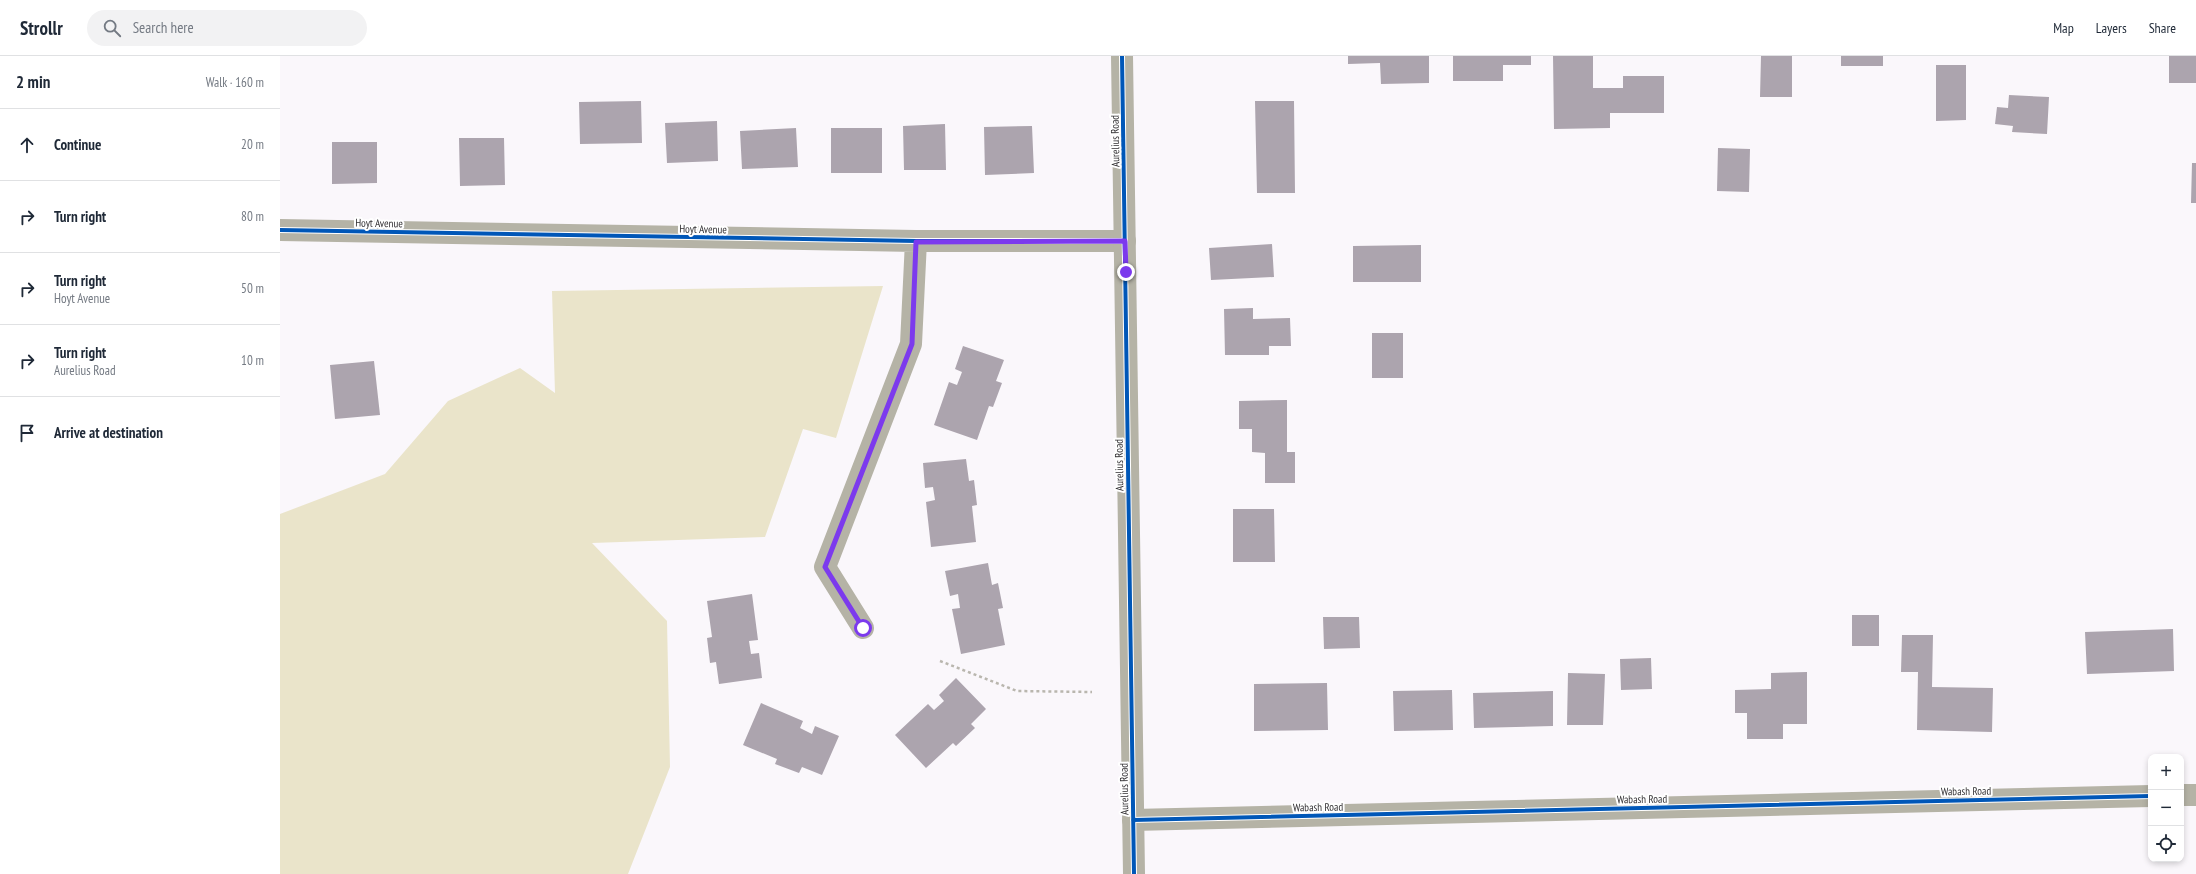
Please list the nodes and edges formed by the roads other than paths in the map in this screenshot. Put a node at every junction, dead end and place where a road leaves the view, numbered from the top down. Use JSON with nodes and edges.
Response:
{"nodes":[{"id":1,"x":1122,"y":56,"type":"edge"},
{"id":2,"x":280,"y":230,"type":"edge"},
{"id":3,"x":1125,"y":241,"type":"junction"},
{"id":4,"x":916,"y":242,"type":"junction"},
{"id":5,"x":863,"y":628,"type":"dead end"},
{"id":6,"x":2184,"y":795,"type":"edge"},
{"id":7,"x":2196,"y":795,"type":"edge"},
{"id":8,"x":2148,"y":796,"type":"edge"},
{"id":9,"x":1133,"y":820,"type":"junction"},
{"id":10,"x":1134,"y":874,"type":"edge"}],
"edges":[{"from":1,"to":3,"type":"street","name":"Aurelius Road"},
{"from":2,"to":4,"type":"street","name":"Hoyt Avenue"},
{"from":3,"to":4,"type":"street","name":"Hoyt Avenue"},
{"from":3,"to":9,"type":"street","name":"Aurelius Road"},
{"from":4,"to":5,"type":"street"},
{"from":6,"to":7,"type":"street"},
{"from":8,"to":9,"type":"street","name":"Wabash Road"},
{"from":9,"to":10,"type":"street","name":"Aurelius Road"}]}
